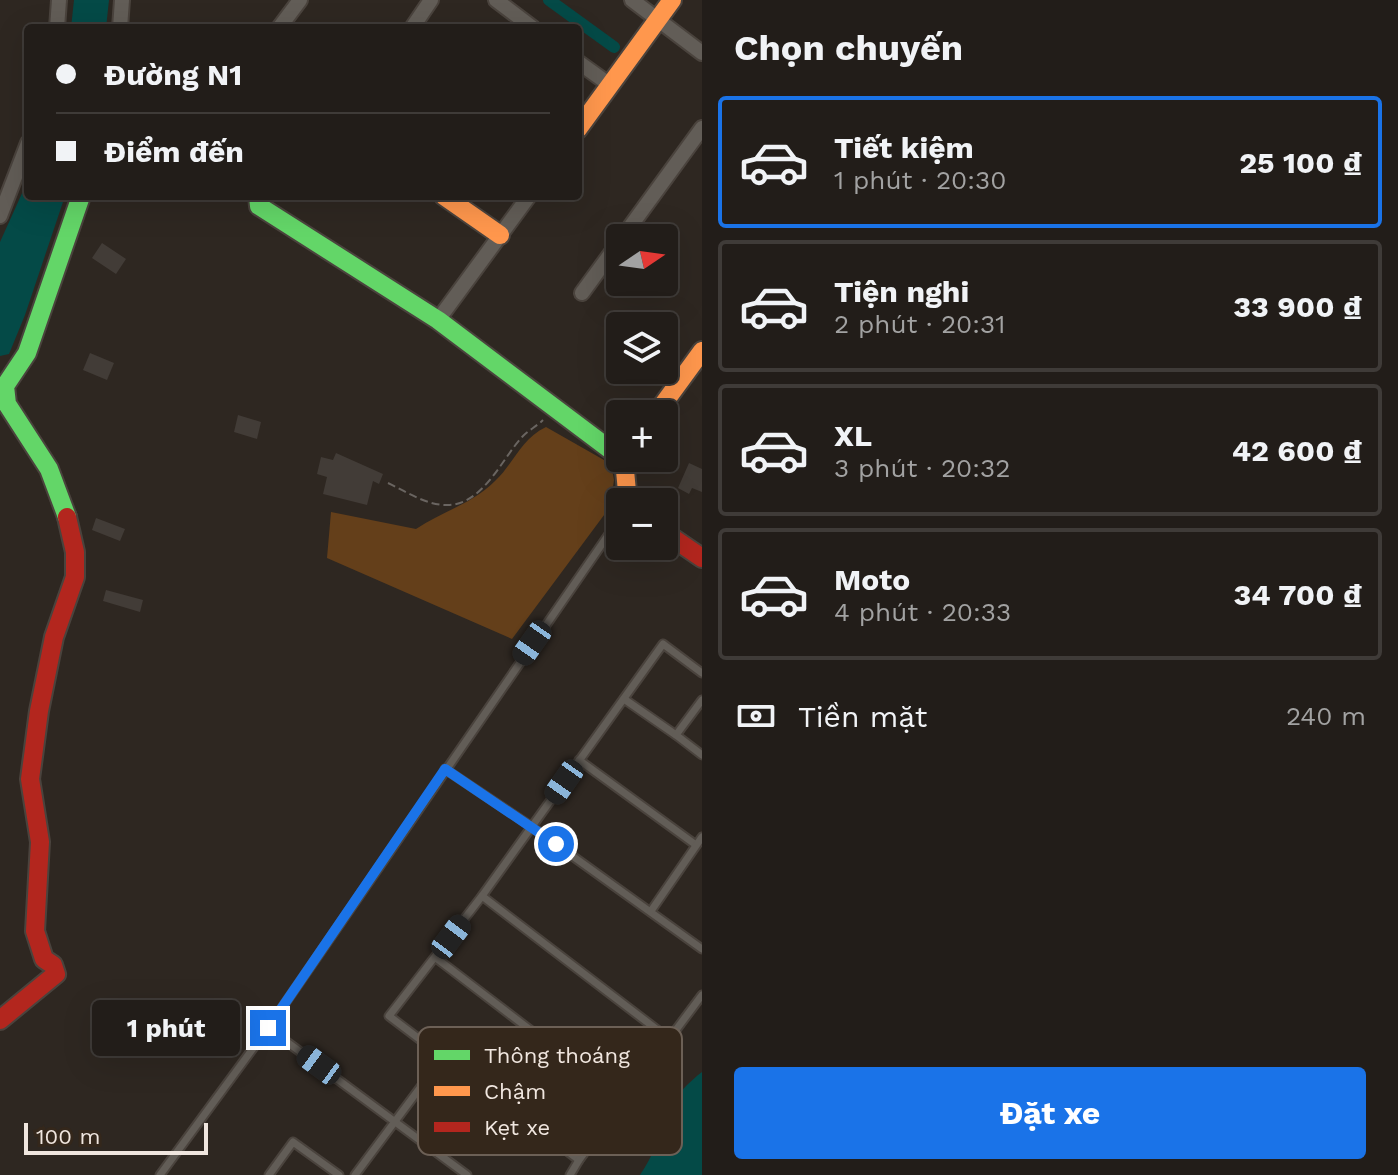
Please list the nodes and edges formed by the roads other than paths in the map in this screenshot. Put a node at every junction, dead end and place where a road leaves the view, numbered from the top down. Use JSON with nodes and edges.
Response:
{"nodes":[{"id":1,"x":59,"y":0,"type":"edge"},
{"id":2,"x":122,"y":0,"type":"edge"},
{"id":3,"x":300,"y":0,"type":"edge"},
{"id":4,"x":431,"y":0,"type":"edge"},
{"id":5,"x":496,"y":0,"type":"edge"},
{"id":6,"x":632,"y":0,"type":"edge"},
{"id":7,"x":672,"y":0,"type":"edge"},
{"id":8,"x":658,"y":18,"type":"junction"},
{"id":9,"x":57,"y":24,"type":"edge"},
{"id":10,"x":120,"y":24,"type":"edge"},
{"id":11,"x":282,"y":24,"type":"edge"},
{"id":12,"x":415,"y":24,"type":"edge"},
{"id":13,"x":523,"y":24,"type":"edge"},
{"id":14,"x":702,"y":53,"type":"edge"},
{"id":15,"x":582,"y":65,"type":"edge"},
{"id":16,"x":610,"y":85,"type":"junction"},
{"id":17,"x":582,"y":124,"type":"edge"},
{"id":18,"x":702,"y":128,"type":"edge"},
{"id":19,"x":24,"y":153,"type":"edge"},
{"id":20,"x":80,"y":200,"type":"edge"},
{"id":21,"x":258,"y":200,"type":"edge"},
{"id":22,"x":450,"y":200,"type":"edge"},
{"id":23,"x":526,"y":200,"type":"edge"},
{"id":24,"x":0,"y":216,"type":"edge"},
{"id":25,"x":632,"y":224,"type":"edge"},
{"id":26,"x":500,"y":235,"type":"junction"},
{"id":27,"x":606,"y":260,"type":"edge"},
{"id":28,"x":582,"y":293,"type":"dead end"},
{"id":29,"x":438,"y":320,"type":"junction"},
{"id":30,"x":702,"y":351,"type":"edge"},
{"id":31,"x":7,"y":374,"type":"edge"},
{"id":32,"x":666,"y":400,"type":"edge"},
{"id":33,"x":606,"y":446,"type":"edge"},
{"id":34,"x":606,"y":538,"type":"edge"},
{"id":35,"x":678,"y":542,"type":"edge"},
{"id":36,"x":702,"y":558,"type":"edge"},
{"id":37,"x":702,"y":673,"type":"edge"},
{"id":38,"x":624,"y":699,"type":"junction"},
{"id":39,"x":702,"y":700,"type":"edge"},
{"id":40,"x":676,"y":735,"type":"junction"},
{"id":41,"x":702,"y":755,"type":"edge"},
{"id":42,"x":579,"y":760,"type":"junction"},
{"id":43,"x":445,"y":769,"type":"junction"},
{"id":44,"x":532,"y":827,"type":"junction"},
{"id":45,"x":702,"y":837,"type":"edge"},
{"id":46,"x":696,"y":845,"type":"junction"},
{"id":47,"x":482,"y":896,"type":"junction"},
{"id":48,"x":651,"y":911,"type":"junction"},
{"id":49,"x":702,"y":949,"type":"edge"},
{"id":50,"x":436,"y":958,"type":"junction"},
{"id":51,"x":702,"y":995,"type":"edge"},
{"id":52,"x":0,"y":1020,"type":"edge"},
{"id":53,"x":526,"y":1027,"type":"edge"},
{"id":54,"x":654,"y":1027,"type":"edge"},
{"id":55,"x":677,"y":1027,"type":"edge"},
{"id":56,"x":268,"y":1028,"type":"junction"},
{"id":57,"x":418,"y":1038,"type":"edge"},
{"id":58,"x":418,"y":1091,"type":"edge"},
{"id":59,"x":395,"y":1122,"type":"junction"},
{"id":60,"x":418,"y":1139,"type":"edge"},
{"id":61,"x":440,"y":1155,"type":"edge"},
{"id":62,"x":572,"y":1155,"type":"edge"},
{"id":63,"x":583,"y":1155,"type":"edge"},
{"id":64,"x":579,"y":1160,"type":"junction"},
{"id":65,"x":160,"y":1175,"type":"edge"},
{"id":66,"x":269,"y":1175,"type":"edge"},
{"id":67,"x":339,"y":1175,"type":"edge"},
{"id":68,"x":355,"y":1175,"type":"edge"},
{"id":69,"x":467,"y":1175,"type":"edge"},
{"id":70,"x":570,"y":1175,"type":"edge"}],
"edges":[{"from":1,"to":9,"type":"street"},
{"from":2,"to":10,"type":"street"},
{"from":3,"to":11,"type":"street"},
{"from":4,"to":12,"type":"street"},
{"from":5,"to":13,"type":"street"},
{"from":6,"to":8,"type":"street"},
{"from":7,"to":8,"type":"street"},
{"from":8,"to":14,"type":"street"},
{"from":8,"to":16,"type":"street"},
{"from":15,"to":16,"type":"street"},
{"from":16,"to":17,"type":"street"},
{"from":18,"to":25,"type":"street"},
{"from":19,"to":24,"type":"street"},
{"from":20,"to":31,"type":"street"},
{"from":21,"to":29,"type":"street"},
{"from":22,"to":26,"type":"street"},
{"from":23,"to":26,"type":"street"},
{"from":26,"to":29,"type":"street"},
{"from":27,"to":28,"type":"street"},
{"from":29,"to":33,"type":"street"},
{"from":30,"to":32,"type":"street"},
{"from":31,"to":52,"type":"street"},
{"from":34,"to":43,"type":"lane"},
{"from":35,"to":36,"type":"street"},
{"from":37,"to":38,"type":"lane"},
{"from":38,"to":40,"type":"lane"},
{"from":38,"to":42,"type":"lane"},
{"from":39,"to":40,"type":"lane"},
{"from":40,"to":41,"type":"lane"},
{"from":42,"to":44,"type":"lane"},
{"from":42,"to":46,"type":"lane"},
{"from":43,"to":44,"type":"lane"},
{"from":43,"to":56,"type":"lane"},
{"from":44,"to":47,"type":"lane"},
{"from":44,"to":48,"type":"lane"},
{"from":45,"to":46,"type":"lane"},
{"from":46,"to":48,"type":"lane"},
{"from":47,"to":50,"type":"lane"},
{"from":47,"to":54,"type":"lane"},
{"from":48,"to":49,"type":"lane"},
{"from":50,"to":53,"type":"lane"},
{"from":50,"to":57,"type":"lane"},
{"from":51,"to":55,"type":"lane"},
{"from":56,"to":59,"type":"lane"},
{"from":56,"to":65,"type":"lane"},
{"from":58,"to":59,"type":"lane"},
{"from":59,"to":60,"type":"lane"},
{"from":59,"to":68,"type":"lane"},
{"from":61,"to":69,"type":"lane"},
{"from":62,"to":64,"type":"lane"},
{"from":63,"to":64,"type":"lane"},
{"from":64,"to":70,"type":"lane"},
{"from":66,"to":67,"type":"lane"}]}
